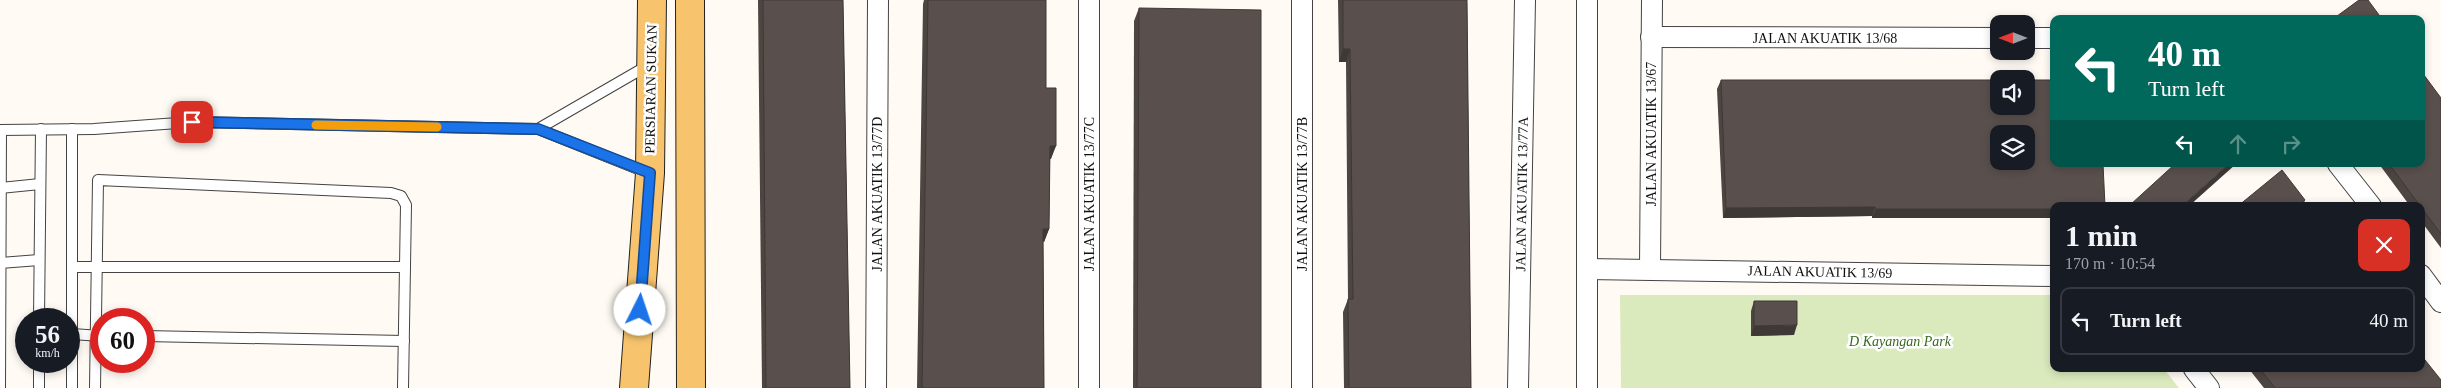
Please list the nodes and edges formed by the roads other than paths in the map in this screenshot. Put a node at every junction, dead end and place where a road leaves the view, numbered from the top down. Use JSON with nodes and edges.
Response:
{"nodes":[{"id":1,"x":652,"y":0,"type":"edge"},
{"id":2,"x":690,"y":0,"type":"edge"},
{"id":3,"x":878,"y":0,"type":"edge"},
{"id":4,"x":1089,"y":0,"type":"edge"},
{"id":5,"x":1302,"y":0,"type":"edge"},
{"id":6,"x":1526,"y":0,"type":"edge"},
{"id":7,"x":1587,"y":0,"type":"edge"},
{"id":8,"x":1652,"y":0,"type":"edge"},
{"id":9,"x":1651,"y":37,"type":"junction"},
{"id":10,"x":1990,"y":38,"type":"edge"},
{"id":11,"x":2035,"y":38,"type":"edge"},
{"id":12,"x":2050,"y":38,"type":"edge"},
{"id":13,"x":652,"y":63,"type":"junction"},
{"id":14,"x":41,"y":129,"type":"junction"},
{"id":15,"x":72,"y":129,"type":"junction"},
{"id":16,"x":538,"y":129,"type":"junction"},
{"id":17,"x":1,"y":130,"type":"edge"},
{"id":18,"x":2340,"y":167,"type":"edge"},
{"id":19,"x":650,"y":173,"type":"junction"},
{"id":20,"x":40,"y":184,"type":"junction"},
{"id":21,"x":1,"y":188,"type":"edge"},
{"id":22,"x":2368,"y":202,"type":"edge"},
{"id":23,"x":39,"y":260,"type":"junction"},
{"id":24,"x":0,"y":263,"type":"edge"},
{"id":25,"x":72,"y":267,"type":"junction"},
{"id":26,"x":97,"y":267,"type":"junction"},
{"id":27,"x":405,"y":267,"type":"junction"},
{"id":28,"x":1587,"y":269,"type":"junction"},
{"id":29,"x":1650,"y":269,"type":"junction"},
{"id":30,"x":2050,"y":276,"type":"edge"},
{"id":31,"x":2425,"y":280,"type":"edge"},
{"id":32,"x":2441,"y":302,"type":"edge"},
{"id":33,"x":39,"y":308,"type":"edge"},
{"id":34,"x":72,"y":308,"type":"edge"},
{"id":35,"x":98,"y":308,"type":"edge"},
{"id":36,"x":155,"y":336,"type":"edge"},
{"id":37,"x":404,"y":341,"type":"junction"},
{"id":38,"x":2196,"y":372,"type":"edge"},
{"id":39,"x":39,"y":373,"type":"edge"},
{"id":40,"x":72,"y":373,"type":"edge"},
{"id":41,"x":96,"y":373,"type":"edge"},
{"id":42,"x":0,"y":388,"type":"edge"},
{"id":43,"x":39,"y":388,"type":"edge"},
{"id":44,"x":72,"y":388,"type":"edge"},
{"id":45,"x":95,"y":388,"type":"edge"},
{"id":46,"x":403,"y":388,"type":"edge"},
{"id":47,"x":634,"y":388,"type":"edge"},
{"id":48,"x":690,"y":388,"type":"edge"},
{"id":49,"x":876,"y":388,"type":"edge"},
{"id":50,"x":1089,"y":388,"type":"edge"},
{"id":51,"x":1302,"y":388,"type":"edge"},
{"id":52,"x":1518,"y":388,"type":"edge"},
{"id":53,"x":1587,"y":388,"type":"edge"},
{"id":54,"x":2209,"y":388,"type":"edge"}],
"edges":[{"from":1,"to":13,"type":"main road","name":"PERSIARAN SUKAN"},
{"from":2,"to":48,"type":"main road"},
{"from":3,"to":49,"type":"street","name":"JALAN AKUATIK 13/77D"},
{"from":4,"to":50,"type":"street","name":"JALAN AKUATIK 13/77C"},
{"from":5,"to":51,"type":"street","name":"JALAN AKUATIK 13/77B"},
{"from":6,"to":52,"type":"street","name":"JALAN AKUATIK 13/77A"},
{"from":7,"to":28,"type":"street"},
{"from":8,"to":9,"type":"street","name":"JALAN AKUATIK 13/67"},
{"from":9,"to":10,"type":"street","name":"JALAN AKUATIK 13/68"},
{"from":9,"to":29,"type":"street","name":"JALAN AKUATIK 13/67"},
{"from":11,"to":12,"type":"street"},
{"from":13,"to":16,"type":"lane"},
{"from":13,"to":19,"type":"main road","name":"PERSIARAN SUKAN"},
{"from":14,"to":15,"type":"lane"},
{"from":14,"to":17,"type":"lane"},
{"from":14,"to":20,"type":"lane"},
{"from":15,"to":16,"type":"lane"},
{"from":15,"to":25,"type":"lane"},
{"from":16,"to":19,"type":"lane"},
{"from":17,"to":21,"type":"lane"},
{"from":18,"to":22,"type":"street"},
{"from":19,"to":47,"type":"main road","name":"PERSIARAN SUKAN"},
{"from":20,"to":21,"type":"lane"},
{"from":20,"to":23,"type":"lane"},
{"from":21,"to":24,"type":"lane"},
{"from":23,"to":24,"type":"lane"},
{"from":23,"to":33,"type":"lane"},
{"from":24,"to":42,"type":"lane"},
{"from":25,"to":26,"type":"lane"},
{"from":25,"to":34,"type":"lane"},
{"from":26,"to":27,"type":"lane"},
{"from":26,"to":27,"type":"lane"},
{"from":26,"to":35,"type":"lane"},
{"from":27,"to":37,"type":"lane"},
{"from":28,"to":29,"type":"street","name":"JALAN AKUATIK 13/69"},
{"from":28,"to":53,"type":"street"},
{"from":29,"to":30,"type":"street","name":"JALAN AKUATIK 13/69"},
{"from":31,"to":32,"type":"street"},
{"from":36,"to":37,"type":"lane"},
{"from":37,"to":46,"type":"lane"},
{"from":38,"to":54,"type":"street"},
{"from":39,"to":43,"type":"lane"},
{"from":40,"to":44,"type":"lane"},
{"from":41,"to":45,"type":"lane"}]}
